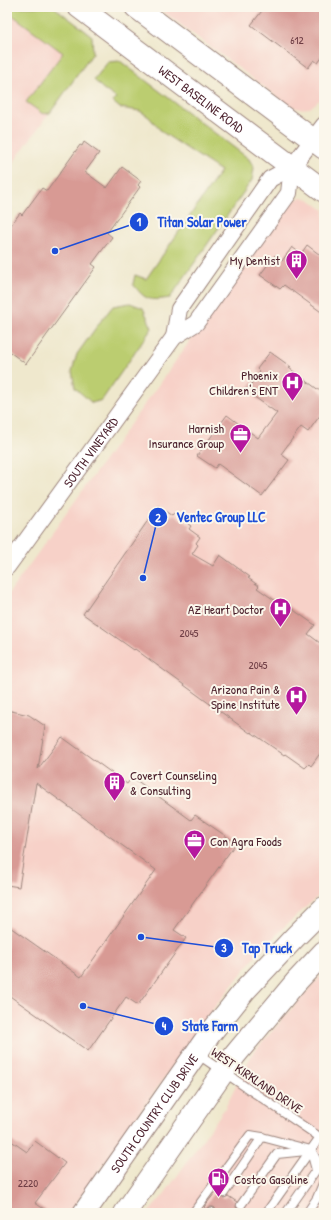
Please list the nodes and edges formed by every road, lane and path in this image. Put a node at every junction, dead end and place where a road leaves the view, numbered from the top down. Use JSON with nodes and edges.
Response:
{"nodes":[{"id":1,"x":79,"y":7,"type":"edge"},
{"id":2,"x":136,"y":7,"type":"edge"},
{"id":3,"x":320,"y":137,"type":"edge"},
{"id":4,"x":292,"y":167,"type":"junction"},
{"id":5,"x":324,"y":191,"type":"edge"},
{"id":6,"x":174,"y":337,"type":"junction"},
{"id":7,"x":7,"y":567,"type":"edge"},
{"id":8,"x":324,"y":908,"type":"edge"},
{"id":9,"x":324,"y":952,"type":"edge"},
{"id":10,"x":196,"y":1053,"type":"junction"},
{"id":11,"x":224,"y":1072,"type":"junction"},
{"id":12,"x":262,"y":1137,"type":"junction"},
{"id":13,"x":322,"y":1138,"type":"edge"},
{"id":14,"x":311,"y":1150,"type":"junction"},
{"id":15,"x":324,"y":1173,"type":"edge"},
{"id":16,"x":324,"y":1181,"type":"edge"},
{"id":17,"x":224,"y":1193,"type":"dead end"},
{"id":18,"x":241,"y":1205,"type":"dead end"},
{"id":19,"x":84,"y":1213,"type":"edge"},
{"id":20,"x":125,"y":1213,"type":"edge"},
{"id":21,"x":193,"y":1213,"type":"edge"},
{"id":22,"x":266,"y":1213,"type":"edge"},
{"id":23,"x":286,"y":1213,"type":"edge"},
{"id":24,"x":307,"y":1213,"type":"edge"}],
"edges":[{"from":1,"to":4,"type":"main road","name":"WEST BASELINE ROAD"},
{"from":2,"to":3,"type":"main road"},
{"from":3,"to":4,"type":"street","name":"SOUTH VINEYARD"},
{"from":4,"to":5,"type":"main road","name":"WEST BASELINE ROAD"},
{"from":4,"to":6,"type":"street","name":"SOUTH VINEYARD"},
{"from":4,"to":6,"type":"street","name":"SOUTH VINEYARD"},
{"from":6,"to":7,"type":"street","name":"SOUTH VINEYARD"},
{"from":8,"to":10,"type":"main road","name":"SOUTH COUNTRY CLUB DRIVE"},
{"from":9,"to":11,"type":"main road"},
{"from":10,"to":11,"type":"lane","name":"WEST KIRKLAND DRIVE"},
{"from":10,"to":19,"type":"main road","name":"SOUTH COUNTRY CLUB DRIVE"},
{"from":11,"to":13,"type":"lane","name":"WEST KIRKLAND DRIVE"},
{"from":11,"to":20,"type":"main road"},
{"from":12,"to":14,"type":"lane"},
{"from":12,"to":17,"type":"lane"},
{"from":12,"to":21,"type":"lane"},
{"from":13,"to":14,"type":"lane"},
{"from":14,"to":15,"type":"lane"},
{"from":14,"to":18,"type":"lane"},
{"from":14,"to":22,"type":"lane"},
{"from":14,"to":23,"type":"lane"},
{"from":16,"to":24,"type":"lane"}]}
